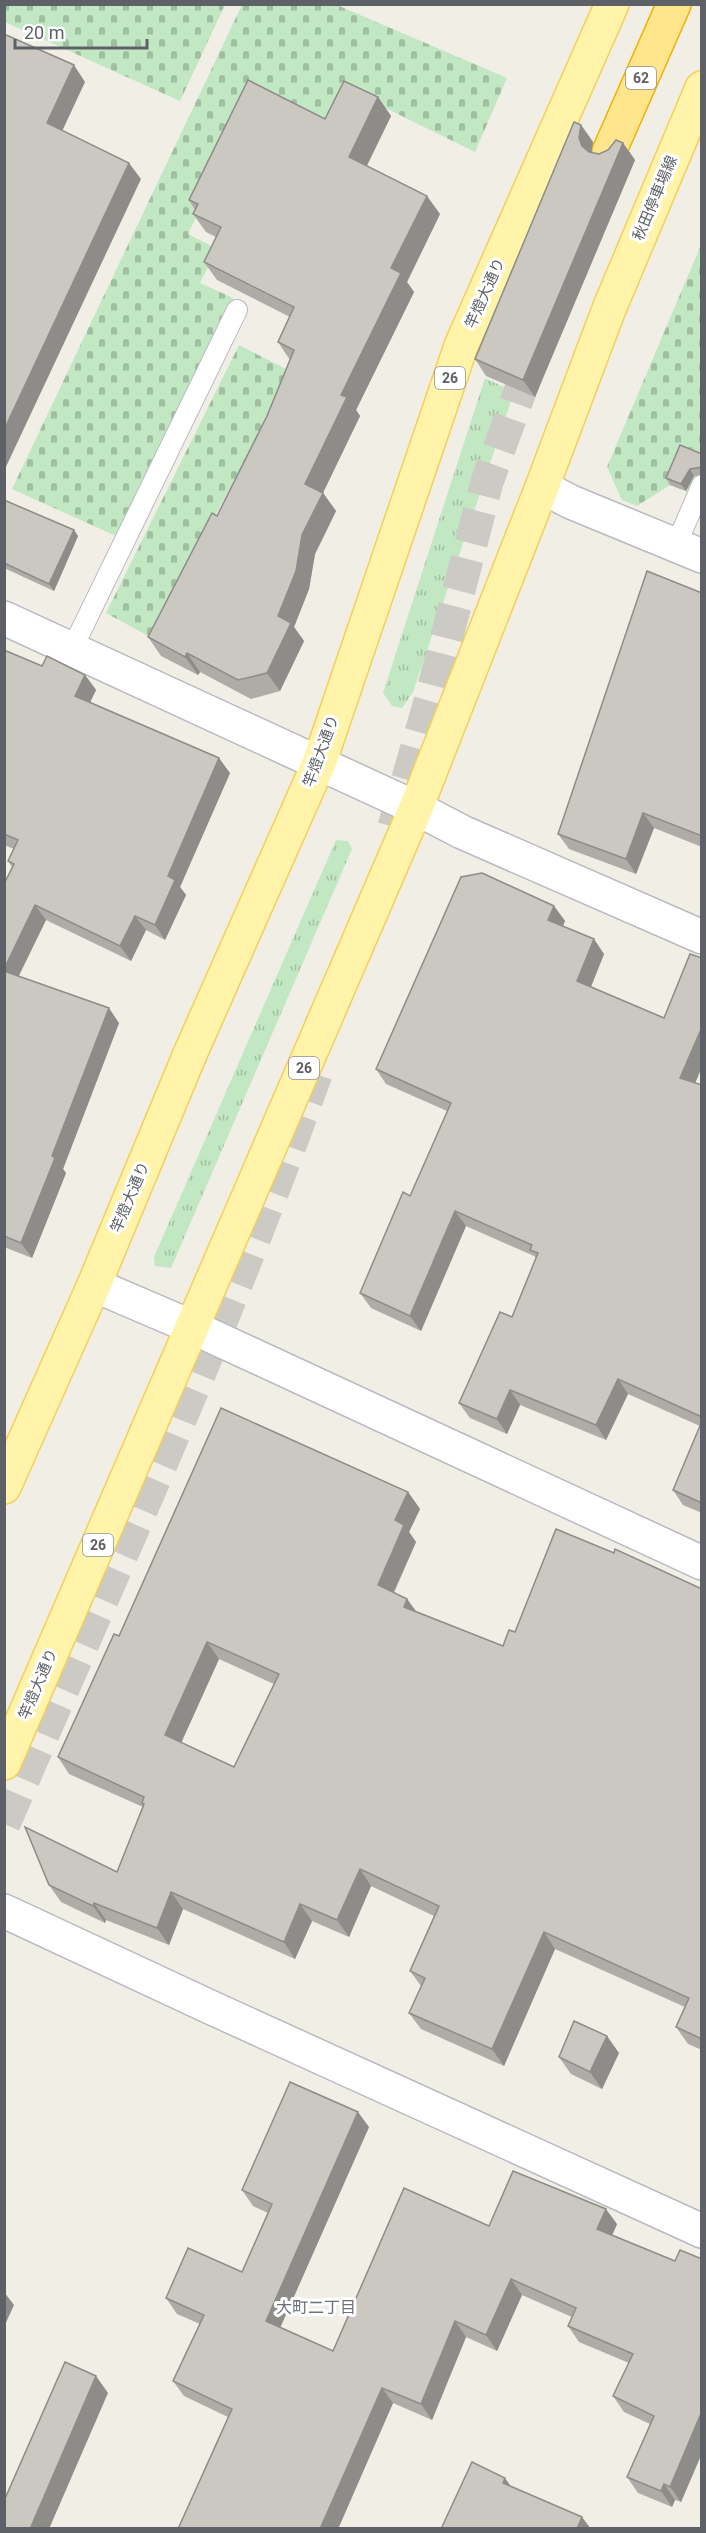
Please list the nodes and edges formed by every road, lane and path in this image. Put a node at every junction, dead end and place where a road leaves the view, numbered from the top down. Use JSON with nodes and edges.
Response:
{"nodes":[{"id":1,"x":612,"y":4,"type":"edge"},
{"id":2,"x":674,"y":4,"type":"edge"},
{"id":3,"x":702,"y":88,"type":"edge"},
{"id":4,"x":609,"y":152,"type":"edge"},
{"id":5,"x":609,"y":309,"type":"joint"},
{"id":6,"x":237,"y":310,"type":"dead end"},
{"id":7,"x":702,"y":485,"type":"edge"},
{"id":8,"x":542,"y":487,"type":"junction"},
{"id":9,"x":689,"y":551,"type":"edge"},
{"id":10,"x":4,"y":618,"type":"edge"},
{"id":11,"x":72,"y":649,"type":"junction"},
{"id":12,"x":319,"y":763,"type":"junction"},
{"id":13,"x":416,"y":808,"type":"junction"},
{"id":14,"x":702,"y":937,"type":"edge"},
{"id":15,"x":94,"y":1285,"type":"junction"},
{"id":16,"x":192,"y":1327,"type":"junction"},
{"id":17,"x":4,"y":1487,"type":"edge"},
{"id":18,"x":702,"y":1563,"type":"edge"},
{"id":19,"x":4,"y":1763,"type":"edge"},
{"id":20,"x":4,"y":1911,"type":"edge"},
{"id":21,"x":702,"y":2231,"type":"edge"}],
"edges":[{"from":1,"to":12,"type":"main road","name":"竿燈大通り","number":"26"},
{"from":2,"to":4,"type":"highway","number":"62"},
{"from":3,"to":5,"type":"main road","name":"秋田停車場線","number":"26"},
{"from":5,"to":8,"type":"main road","name":"竿燈大通り","number":"26"},
{"from":6,"to":11,"type":"lane"},
{"from":7,"to":9,"type":"lane"},
{"from":8,"to":9,"type":"street"},
{"from":8,"to":13,"type":"main road","name":"竿燈大通り","number":"26"},
{"from":10,"to":11,"type":"street"},
{"from":11,"to":12,"type":"street"},
{"from":12,"to":13,"type":"street"},
{"from":12,"to":15,"type":"main road","name":"竿燈大通り","number":"26"},
{"from":13,"to":14,"type":"street"},
{"from":13,"to":16,"type":"main road","name":"竿燈大通り","number":"26"},
{"from":15,"to":16,"type":"street"},
{"from":15,"to":17,"type":"main road","name":"竿燈大通り","number":"26"},
{"from":16,"to":18,"type":"street"},
{"from":16,"to":19,"type":"main road","name":"竿燈大通り","number":"26"},
{"from":20,"to":21,"type":"street"}]}
